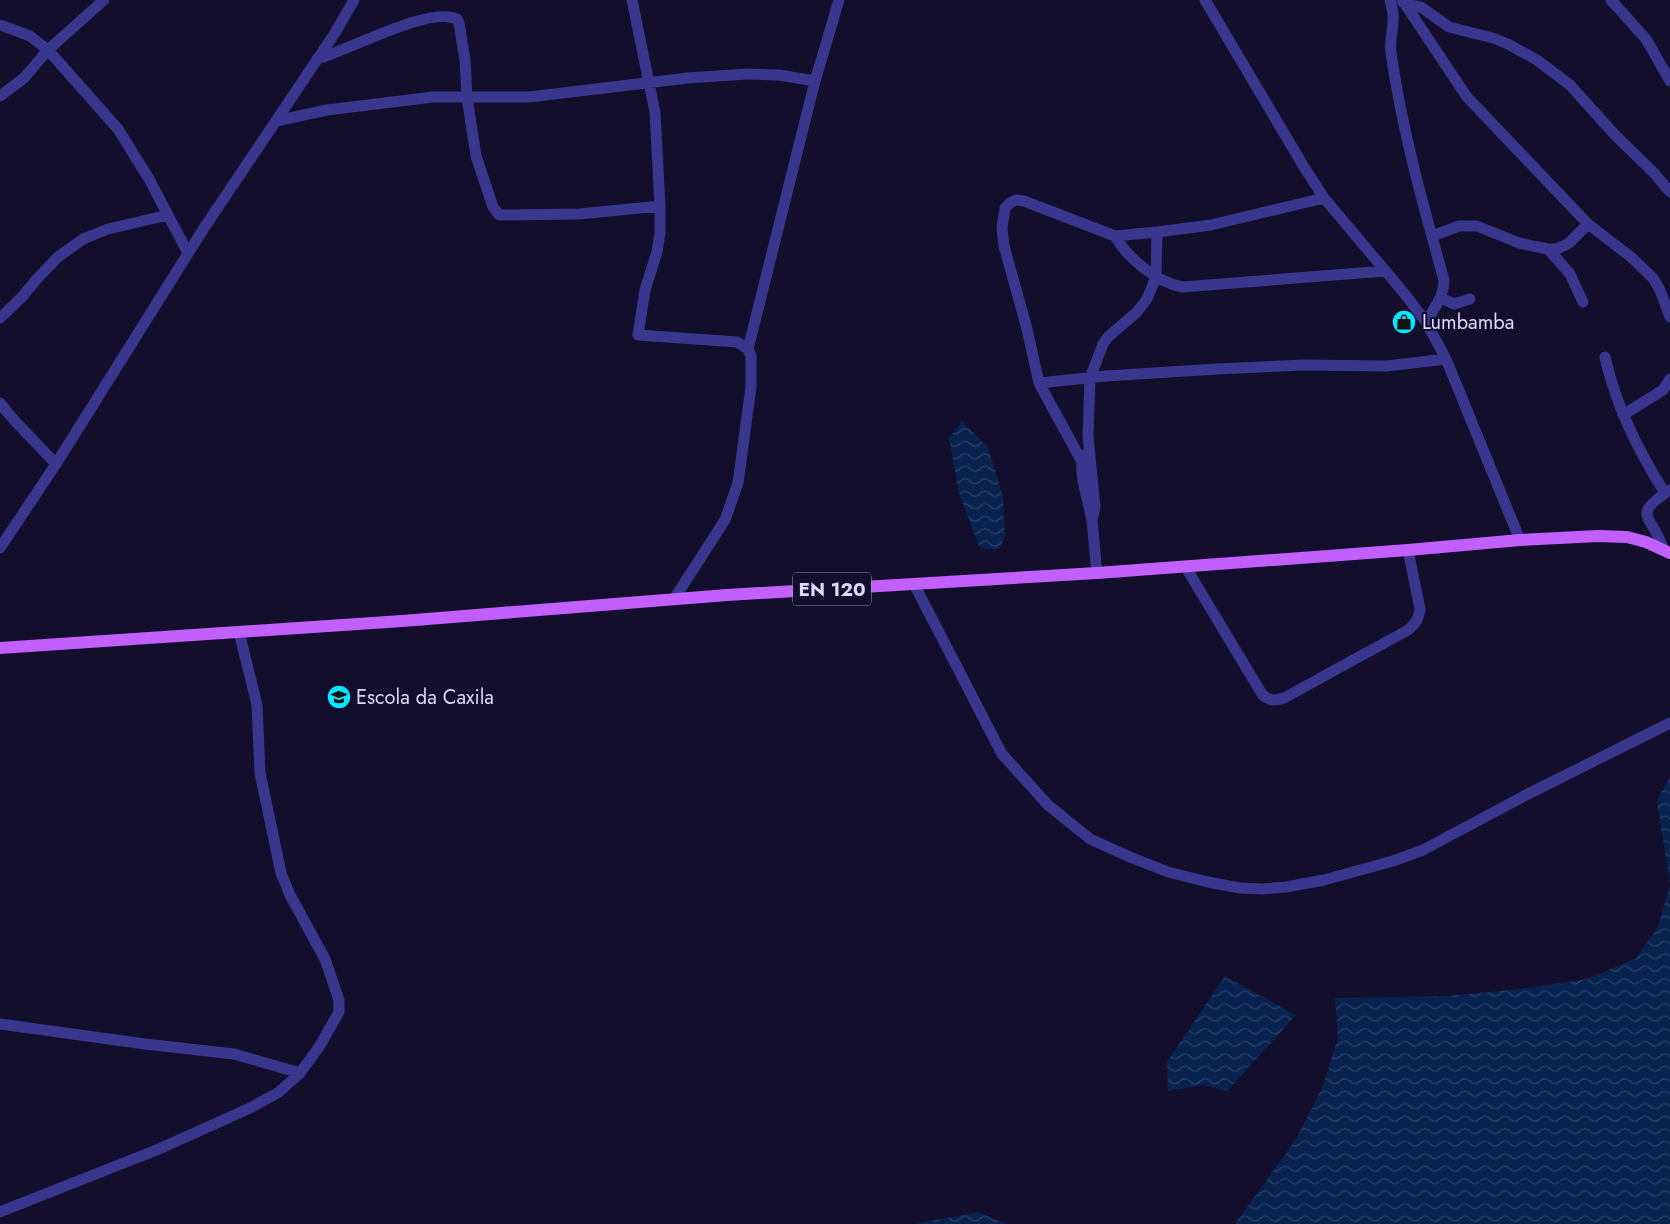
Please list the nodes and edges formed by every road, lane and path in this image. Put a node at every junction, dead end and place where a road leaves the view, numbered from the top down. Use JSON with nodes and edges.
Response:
{"nodes":[{"id":1,"x":104,"y":0,"type":"edge"},
{"id":2,"x":354,"y":0,"type":"edge"},
{"id":3,"x":632,"y":0,"type":"edge"},
{"id":4,"x":839,"y":0,"type":"edge"},
{"id":5,"x":1205,"y":0,"type":"edge"},
{"id":6,"x":1390,"y":0,"type":"edge"},
{"id":7,"x":1611,"y":0,"type":"edge"},
{"id":8,"x":1403,"y":2,"type":"edge"},
{"id":9,"x":0,"y":25,"type":"edge"},
{"id":10,"x":48,"y":50,"type":"junction"},
{"id":11,"x":317,"y":59,"type":"junction"},
{"id":12,"x":815,"y":81,"type":"junction"},
{"id":13,"x":1670,"y":81,"type":"edge"},
{"id":14,"x":648,"y":82,"type":"junction"},
{"id":15,"x":0,"y":96,"type":"edge"},
{"id":16,"x":466,"y":97,"type":"junction"},
{"id":17,"x":276,"y":121,"type":"junction"},
{"id":18,"x":1670,"y":192,"type":"edge"},
{"id":19,"x":1324,"y":198,"type":"junction"},
{"id":20,"x":660,"y":206,"type":"junction"},
{"id":21,"x":168,"y":215,"type":"junction"},
{"id":22,"x":1588,"y":224,"type":"junction"},
{"id":23,"x":1157,"y":232,"type":"junction"},
{"id":24,"x":1115,"y":236,"type":"junction"},
{"id":25,"x":1432,"y":236,"type":"junction"},
{"id":26,"x":1548,"y":250,"type":"junction"},
{"id":27,"x":188,"y":253,"type":"junction"},
{"id":28,"x":1386,"y":271,"type":"junction"},
{"id":29,"x":1156,"y":277,"type":"junction"},
{"id":30,"x":1440,"y":298,"type":"junction"},
{"id":31,"x":1470,"y":299,"type":"dead end"},
{"id":32,"x":1584,"y":302,"type":"dead end"},
{"id":33,"x":1670,"y":312,"type":"edge"},
{"id":34,"x":1670,"y":317,"type":"edge"},
{"id":35,"x":0,"y":318,"type":"edge"},
{"id":36,"x":1426,"y":322,"type":"junction"},
{"id":37,"x":748,"y":349,"type":"junction"},
{"id":38,"x":1605,"y":357,"type":"dead end"},
{"id":39,"x":1446,"y":359,"type":"junction"},
{"id":40,"x":1090,"y":378,"type":"junction"},
{"id":41,"x":1670,"y":379,"type":"edge"},
{"id":42,"x":1039,"y":383,"type":"junction"},
{"id":43,"x":0,"y":403,"type":"edge"},
{"id":44,"x":1623,"y":415,"type":"junction"},
{"id":45,"x":1088,"y":436,"type":"junction"},
{"id":46,"x":1081,"y":460,"type":"junction"},
{"id":47,"x":56,"y":464,"type":"junction"},
{"id":48,"x":1667,"y":492,"type":"edge"},
{"id":49,"x":1092,"y":520,"type":"junction"},
{"id":50,"x":1520,"y":540,"type":"junction"},
{"id":51,"x":2,"y":541,"type":"edge"},
{"id":52,"x":1408,"y":550,"type":"junction"},
{"id":53,"x":1666,"y":551,"type":"edge"},
{"id":54,"x":1185,"y":566,"type":"junction"},
{"id":55,"x":1097,"y":573,"type":"junction"},
{"id":56,"x":914,"y":584,"type":"junction"},
{"id":57,"x":674,"y":599,"type":"junction"},
{"id":58,"x":239,"y":632,"type":"junction"},
{"id":59,"x":0,"y":648,"type":"edge"},
{"id":60,"x":1670,"y":723,"type":"edge"},
{"id":61,"x":0,"y":1024,"type":"edge"},
{"id":62,"x":300,"y":1073,"type":"junction"},
{"id":63,"x":0,"y":1212,"type":"edge"}],
"edges":[{"from":1,"to":10,"type":"street"},
{"from":2,"to":11,"type":"street"},
{"from":3,"to":14,"type":"street"},
{"from":4,"to":12,"type":"street"},
{"from":5,"to":19,"type":"street"},
{"from":6,"to":25,"type":"street"},
{"from":7,"to":13,"type":"street"},
{"from":8,"to":18,"type":"street"},
{"from":8,"to":22,"type":"street"},
{"from":9,"to":10,"type":"street"},
{"from":10,"to":15,"type":"street"},
{"from":10,"to":21,"type":"street"},
{"from":11,"to":16,"type":"street"},
{"from":11,"to":17,"type":"street"},
{"from":12,"to":14,"type":"street"},
{"from":12,"to":37,"type":"street"},
{"from":14,"to":16,"type":"street"},
{"from":14,"to":20,"type":"street"},
{"from":16,"to":17,"type":"street"},
{"from":16,"to":20,"type":"street"},
{"from":17,"to":27,"type":"street"},
{"from":19,"to":23,"type":"street"},
{"from":19,"to":28,"type":"street"},
{"from":20,"to":37,"type":"street"},
{"from":21,"to":27,"type":"street"},
{"from":21,"to":35,"type":"street"},
{"from":22,"to":26,"type":"street"},
{"from":22,"to":33,"type":"street"},
{"from":23,"to":24,"type":"street"},
{"from":23,"to":29,"type":"street"},
{"from":24,"to":29,"type":"street"},
{"from":24,"to":42,"type":"street"},
{"from":25,"to":26,"type":"street"},
{"from":25,"to":30,"type":"street"},
{"from":26,"to":32,"type":"street"},
{"from":27,"to":47,"type":"street"},
{"from":28,"to":29,"type":"street"},
{"from":28,"to":36,"type":"street"},
{"from":29,"to":40,"type":"street"},
{"from":30,"to":31,"type":"street"},
{"from":30,"to":36,"type":"street"},
{"from":33,"to":34,"type":"street"},
{"from":36,"to":39,"type":"street"},
{"from":37,"to":57,"type":"street"},
{"from":38,"to":44,"type":"street"},
{"from":39,"to":40,"type":"street"},
{"from":39,"to":50,"type":"street"},
{"from":40,"to":42,"type":"street"},
{"from":40,"to":45,"type":"street"},
{"from":41,"to":44,"type":"street"},
{"from":42,"to":46,"type":"street"},
{"from":43,"to":47,"type":"street"},
{"from":44,"to":48,"type":"street"},
{"from":45,"to":46,"type":"street"},
{"from":45,"to":49,"type":"street"},
{"from":46,"to":49,"type":"street"},
{"from":47,"to":51,"type":"street"},
{"from":48,"to":53,"type":"street"},
{"from":49,"to":55,"type":"street"},
{"from":50,"to":52,"type":"main road","number":"EN 120"},
{"from":50,"to":53,"type":"main road","number":"EN 120"},
{"from":52,"to":54,"type":"main road","number":"EN 120"},
{"from":52,"to":54,"type":"street"},
{"from":54,"to":55,"type":"main road","number":"EN 120"},
{"from":55,"to":56,"type":"main road","number":"EN 120"},
{"from":56,"to":57,"type":"main road","number":"EN 120"},
{"from":56,"to":60,"type":"street"},
{"from":57,"to":58,"type":"main road","number":"EN 120"},
{"from":58,"to":59,"type":"main road","number":"EN 120"},
{"from":58,"to":62,"type":"street"},
{"from":61,"to":62,"type":"street"},
{"from":62,"to":63,"type":"street"}]}
